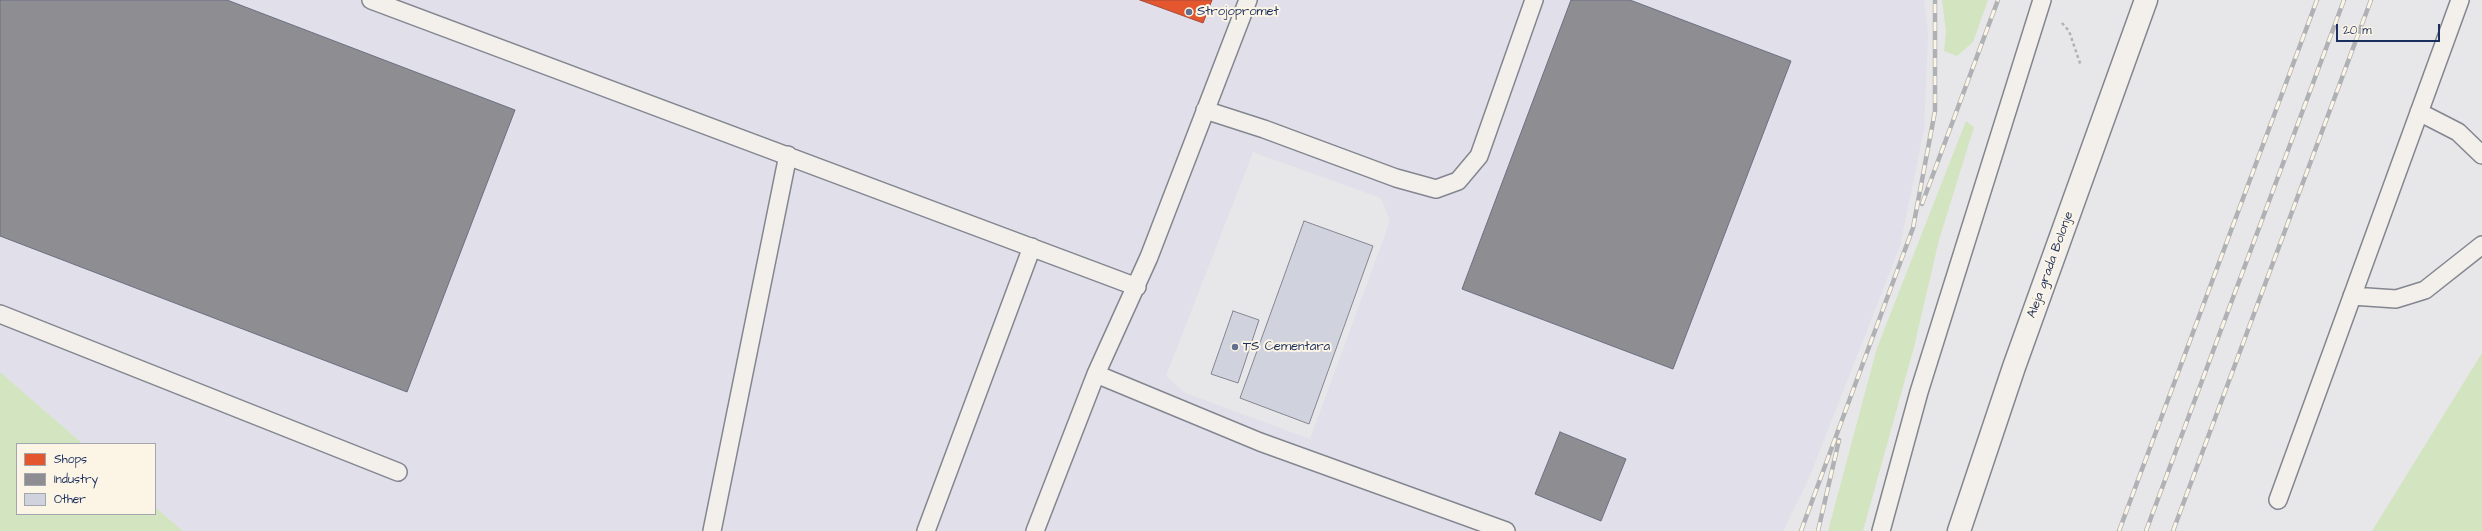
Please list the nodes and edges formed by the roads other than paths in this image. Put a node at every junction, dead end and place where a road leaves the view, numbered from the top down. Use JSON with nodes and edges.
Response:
{"nodes":[{"id":1,"x":371,"y":0,"type":"edge"},
{"id":2,"x":1248,"y":0,"type":"edge"},
{"id":3,"x":1534,"y":0,"type":"edge"},
{"id":4,"x":2146,"y":0,"type":"edge"},
{"id":5,"x":2460,"y":0,"type":"edge"},
{"id":6,"x":2042,"y":1,"type":"edge"},
{"id":7,"x":1205,"y":110,"type":"junction"},
{"id":8,"x":2419,"y":112,"type":"junction"},
{"id":9,"x":788,"y":155,"type":"junction"},
{"id":10,"x":2482,"y":155,"type":"edge"},
{"id":11,"x":2482,"y":245,"type":"edge"},
{"id":12,"x":1032,"y":247,"type":"junction"},
{"id":13,"x":1137,"y":286,"type":"junction"},
{"id":14,"x":2352,"y":296,"type":"junction"},
{"id":15,"x":0,"y":314,"type":"edge"},
{"id":16,"x":1096,"y":374,"type":"junction"},
{"id":17,"x":398,"y":472,"type":"dead end"},
{"id":18,"x":2278,"y":500,"type":"dead end"},
{"id":19,"x":712,"y":531,"type":"edge"},
{"id":20,"x":926,"y":531,"type":"edge"},
{"id":21,"x":1035,"y":531,"type":"edge"},
{"id":22,"x":1506,"y":531,"type":"edge"},
{"id":23,"x":1881,"y":531,"type":"edge"},
{"id":24,"x":1959,"y":531,"type":"edge"}],
"edges":[{"from":1,"to":9,"type":"lane"},
{"from":2,"to":7,"type":"lane"},
{"from":3,"to":7,"type":"lane"},
{"from":4,"to":24,"type":"main road","name":"Aleja grada Bolonje"},
{"from":5,"to":8,"type":"lane"},
{"from":6,"to":23,"type":"lane"},
{"from":7,"to":13,"type":"lane"},
{"from":8,"to":10,"type":"lane"},
{"from":8,"to":14,"type":"lane"},
{"from":9,"to":12,"type":"lane"},
{"from":9,"to":19,"type":"lane"},
{"from":11,"to":14,"type":"lane"},
{"from":12,"to":13,"type":"lane"},
{"from":12,"to":20,"type":"lane"},
{"from":13,"to":16,"type":"lane"},
{"from":14,"to":18,"type":"lane"},
{"from":15,"to":17,"type":"lane"},
{"from":16,"to":21,"type":"lane"},
{"from":16,"to":22,"type":"lane"}]}
